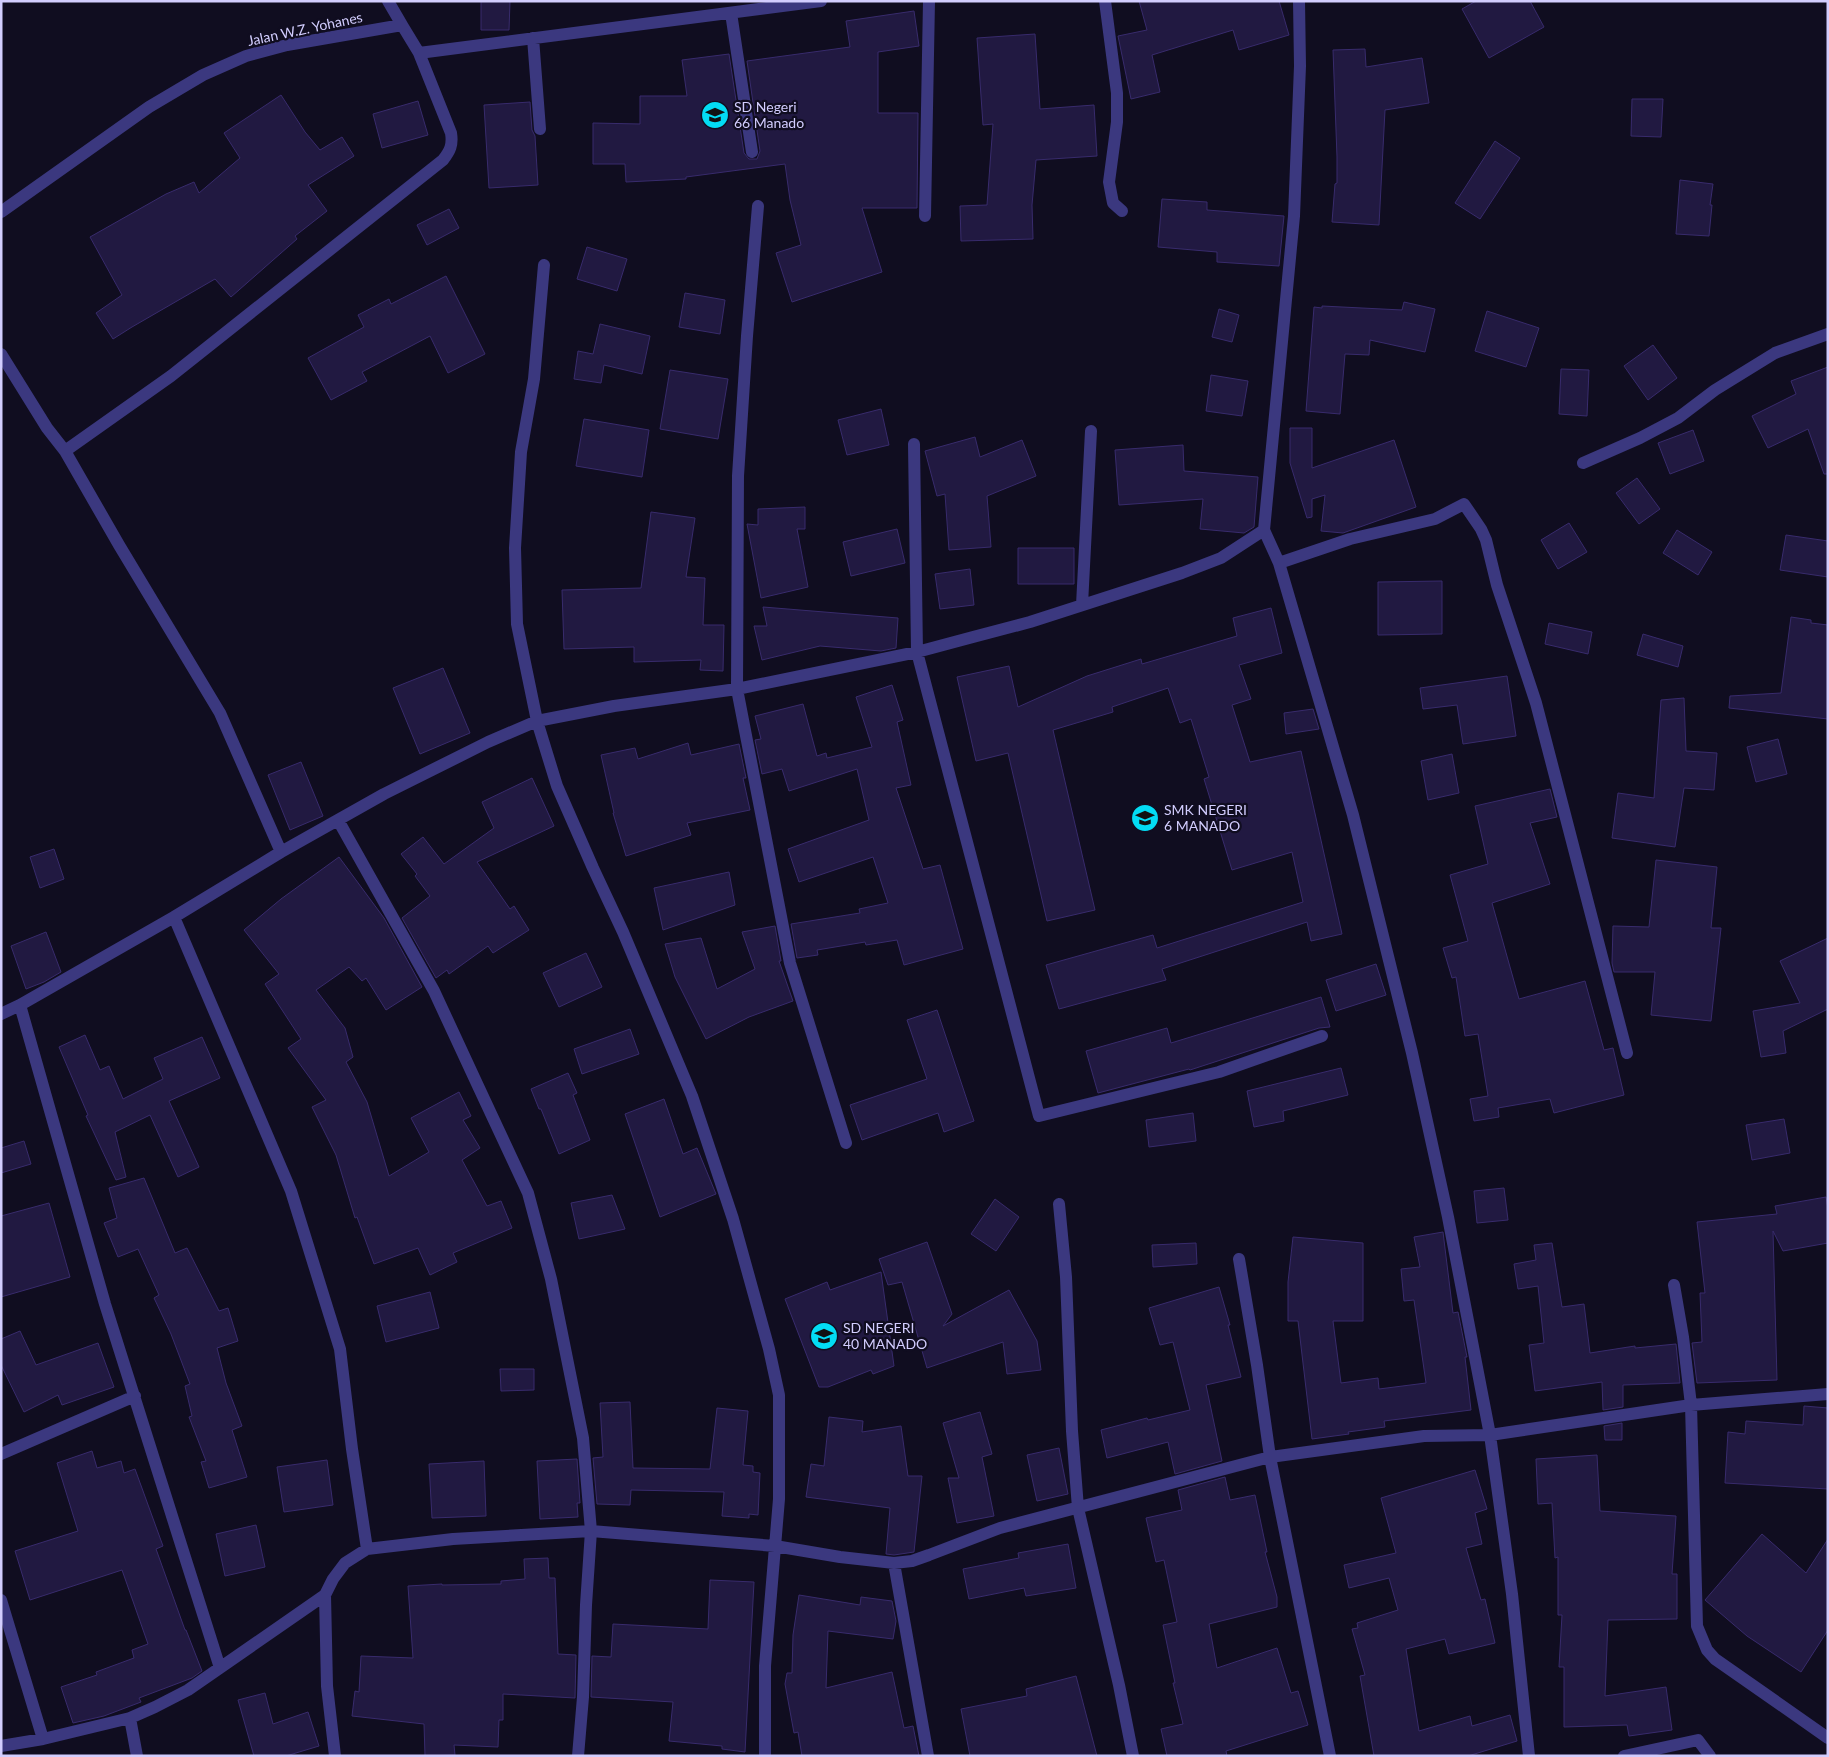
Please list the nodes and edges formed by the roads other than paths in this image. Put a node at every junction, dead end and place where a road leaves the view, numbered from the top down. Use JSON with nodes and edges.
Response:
{"nodes":[{"id":1,"x":388,"y":1,"type":"edge"},
{"id":2,"x":821,"y":1,"type":"edge"},
{"id":3,"x":929,"y":1,"type":"edge"},
{"id":4,"x":1105,"y":1,"type":"edge"},
{"id":5,"x":1299,"y":1,"type":"edge"},
{"id":6,"x":731,"y":13,"type":"junction"},
{"id":7,"x":402,"y":25,"type":"junction"},
{"id":8,"x":533,"y":38,"type":"junction"},
{"id":9,"x":419,"y":53,"type":"junction"},
{"id":10,"x":540,"y":129,"type":"dead end"},
{"id":11,"x":752,"y":152,"type":"dead end"},
{"id":12,"x":758,"y":206,"type":"dead end"},
{"id":13,"x":1122,"y":211,"type":"dead end"},
{"id":14,"x":1,"y":212,"type":"edge"},
{"id":15,"x":925,"y":216,"type":"dead end"},
{"id":16,"x":544,"y":265,"type":"dead end"},
{"id":17,"x":1828,"y":334,"type":"edge"},
{"id":18,"x":1,"y":354,"type":"edge"},
{"id":19,"x":1091,"y":431,"type":"dead end"},
{"id":20,"x":914,"y":444,"type":"dead end"},
{"id":21,"x":66,"y":450,"type":"junction"},
{"id":22,"x":1584,"y":462,"type":"dead end"},
{"id":23,"x":1264,"y":530,"type":"junction"},
{"id":24,"x":1279,"y":563,"type":"junction"},
{"id":25,"x":1082,"y":605,"type":"junction"},
{"id":26,"x":916,"y":652,"type":"junction"},
{"id":27,"x":737,"y":689,"type":"junction"},
{"id":28,"x":536,"y":721,"type":"junction"},
{"id":29,"x":338,"y":820,"type":"junction"},
{"id":30,"x":281,"y":852,"type":"junction"},
{"id":31,"x":174,"y":917,"type":"junction"},
{"id":32,"x":20,"y":1005,"type":"junction"},
{"id":33,"x":1,"y":1014,"type":"edge"},
{"id":34,"x":1322,"y":1036,"type":"dead end"},
{"id":35,"x":1627,"y":1053,"type":"dead end"},
{"id":36,"x":846,"y":1143,"type":"dead end"},
{"id":37,"x":1059,"y":1204,"type":"dead end"},
{"id":38,"x":1238,"y":1258,"type":"dead end"},
{"id":39,"x":1674,"y":1285,"type":"dead end"},
{"id":40,"x":1828,"y":1394,"type":"edge"},
{"id":41,"x":135,"y":1396,"type":"junction"},
{"id":42,"x":1691,"y":1405,"type":"junction"},
{"id":43,"x":1490,"y":1435,"type":"junction"},
{"id":44,"x":1,"y":1454,"type":"edge"},
{"id":45,"x":1270,"y":1457,"type":"junction"},
{"id":46,"x":1078,"y":1508,"type":"junction"},
{"id":47,"x":592,"y":1531,"type":"junction"},
{"id":48,"x":775,"y":1546,"type":"junction"},
{"id":49,"x":367,"y":1549,"type":"junction"},
{"id":50,"x":894,"y":1563,"type":"junction"},
{"id":51,"x":325,"y":1594,"type":"junction"},
{"id":52,"x":1,"y":1600,"type":"edge"},
{"id":53,"x":220,"y":1668,"type":"junction"},
{"id":54,"x":130,"y":1718,"type":"junction"},
{"id":55,"x":1828,"y":1738,"type":"edge"},
{"id":56,"x":43,"y":1739,"type":"junction"},
{"id":57,"x":1,"y":1746,"type":"edge"},
{"id":58,"x":137,"y":1756,"type":"edge"},
{"id":59,"x":335,"y":1756,"type":"edge"},
{"id":60,"x":578,"y":1756,"type":"edge"},
{"id":61,"x":765,"y":1756,"type":"edge"},
{"id":62,"x":928,"y":1756,"type":"edge"},
{"id":63,"x":1133,"y":1756,"type":"edge"},
{"id":64,"x":1330,"y":1756,"type":"edge"},
{"id":65,"x":1529,"y":1756,"type":"edge"},
{"id":66,"x":1624,"y":1756,"type":"edge"},
{"id":67,"x":1710,"y":1756,"type":"edge"}],
"edges":[{"from":1,"to":7,"type":"street"},
{"from":2,"to":6,"type":"street"},
{"from":3,"to":15,"type":"street"},
{"from":4,"to":13,"type":"street"},
{"from":5,"to":23,"type":"street"},
{"from":6,"to":8,"type":"street"},
{"from":6,"to":11,"type":"street"},
{"from":7,"to":9,"type":"street"},
{"from":7,"to":14,"type":"street","name":"Jalan W.Z. Yohanes"},
{"from":8,"to":9,"type":"street"},
{"from":8,"to":10,"type":"street"},
{"from":9,"to":21,"type":"street"},
{"from":12,"to":27,"type":"street"},
{"from":16,"to":28,"type":"street"},
{"from":17,"to":22,"type":"street"},
{"from":18,"to":21,"type":"street"},
{"from":19,"to":25,"type":"street"},
{"from":20,"to":26,"type":"street"},
{"from":21,"to":30,"type":"street"},
{"from":23,"to":24,"type":"street"},
{"from":23,"to":25,"type":"street"},
{"from":24,"to":35,"type":"street"},
{"from":24,"to":43,"type":"street"},
{"from":25,"to":26,"type":"street"},
{"from":26,"to":27,"type":"street"},
{"from":26,"to":34,"type":"street"},
{"from":27,"to":28,"type":"street"},
{"from":27,"to":36,"type":"street"},
{"from":28,"to":29,"type":"street"},
{"from":28,"to":48,"type":"street"},
{"from":29,"to":30,"type":"street"},
{"from":29,"to":47,"type":"street"},
{"from":30,"to":31,"type":"street"},
{"from":31,"to":32,"type":"street"},
{"from":31,"to":49,"type":"street"},
{"from":32,"to":33,"type":"street"},
{"from":32,"to":41,"type":"street"},
{"from":37,"to":46,"type":"street"},
{"from":38,"to":45,"type":"street"},
{"from":39,"to":42,"type":"street"},
{"from":40,"to":42,"type":"street"},
{"from":41,"to":44,"type":"street"},
{"from":41,"to":53,"type":"street"},
{"from":42,"to":43,"type":"street"},
{"from":42,"to":55,"type":"street"},
{"from":43,"to":45,"type":"street"},
{"from":43,"to":65,"type":"street"},
{"from":45,"to":46,"type":"street"},
{"from":45,"to":64,"type":"street"},
{"from":46,"to":50,"type":"street"},
{"from":46,"to":63,"type":"street"},
{"from":47,"to":48,"type":"street"},
{"from":47,"to":49,"type":"street"},
{"from":47,"to":60,"type":"street"},
{"from":48,"to":50,"type":"street"},
{"from":48,"to":61,"type":"street"},
{"from":49,"to":51,"type":"street"},
{"from":50,"to":62,"type":"street"},
{"from":51,"to":53,"type":"street"},
{"from":51,"to":59,"type":"street"},
{"from":52,"to":56,"type":"street"},
{"from":53,"to":54,"type":"street"},
{"from":54,"to":56,"type":"street"},
{"from":54,"to":58,"type":"street"},
{"from":56,"to":57,"type":"street"},
{"from":66,"to":67,"type":"street"}]}
